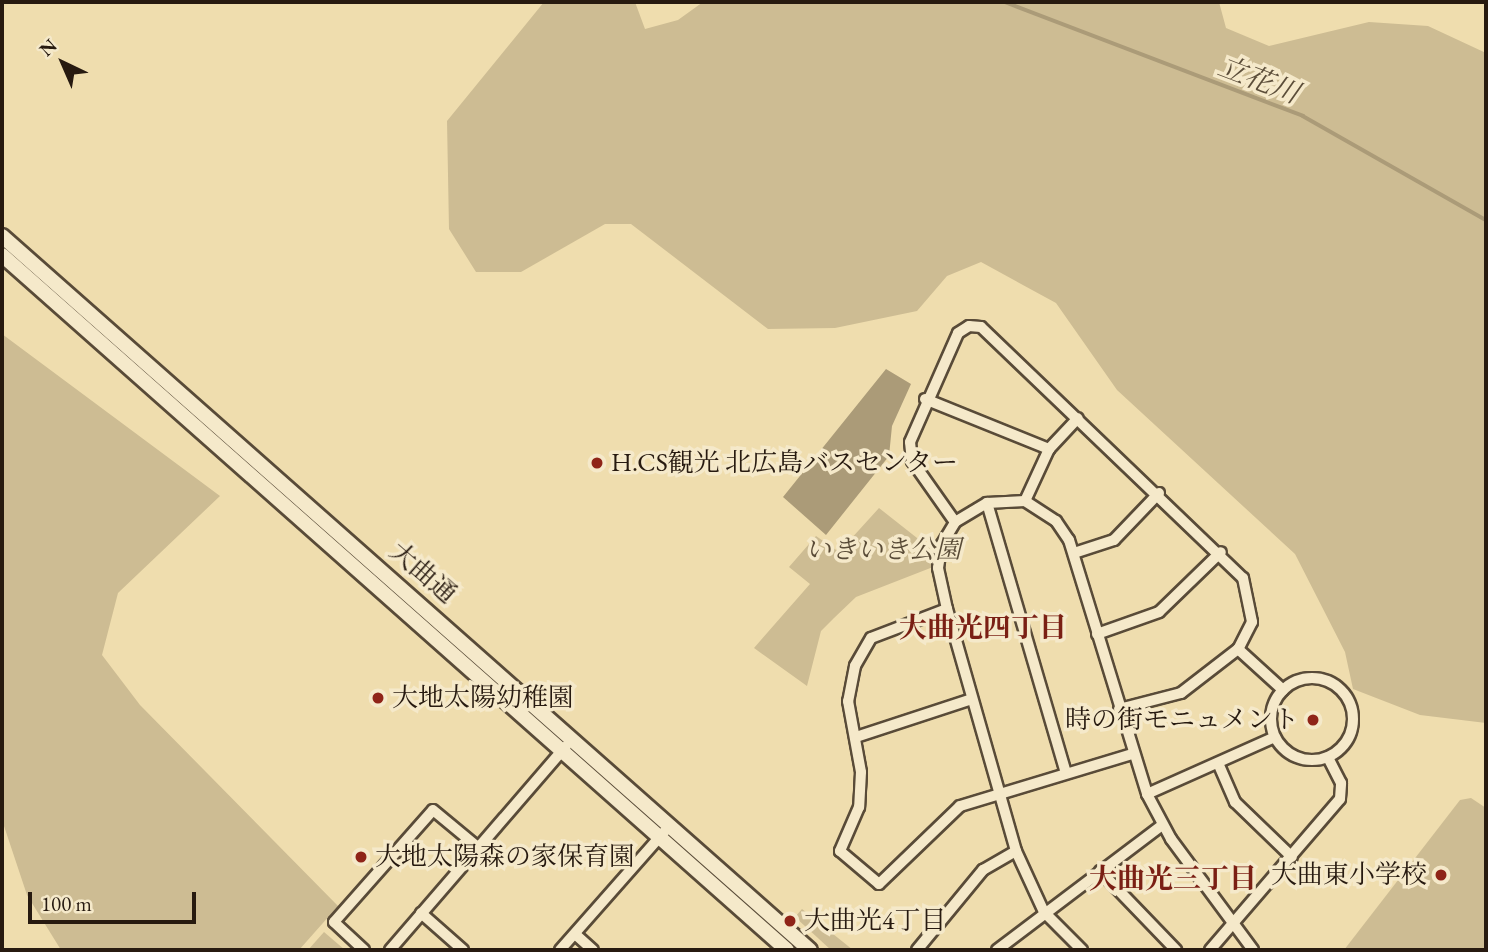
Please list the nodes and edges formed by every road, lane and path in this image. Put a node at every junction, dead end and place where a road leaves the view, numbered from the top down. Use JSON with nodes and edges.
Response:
{"nodes":[{"id":1,"x":2,"y":236,"type":"edge"},
{"id":2,"x":2,"y":255,"type":"edge"},
{"id":3,"x":925,"y":399,"type":"junction"},
{"id":4,"x":1078,"y":418,"type":"junction"},
{"id":5,"x":1049,"y":449,"type":"junction"},
{"id":6,"x":1159,"y":493,"type":"junction"},
{"id":7,"x":1025,"y":501,"type":"junction"},
{"id":8,"x":987,"y":503,"type":"junction"},
{"id":9,"x":955,"y":522,"type":"junction"},
{"id":10,"x":1221,"y":552,"type":"junction"},
{"id":11,"x":1074,"y":553,"type":"junction"},
{"id":12,"x":947,"y":609,"type":"junction"},
{"id":13,"x":1097,"y":634,"type":"junction"},
{"id":14,"x":1238,"y":649,"type":"junction"},
{"id":15,"x":1283,"y":691,"type":"junction"},
{"id":16,"x":972,"y":699,"type":"junction"},
{"id":17,"x":1119,"y":709,"type":"junction"},
{"id":18,"x":856,"y":737,"type":"junction"},
{"id":19,"x":1275,"y":737,"type":"junction"},
{"id":20,"x":567,"y":744,"type":"junction"},
{"id":21,"x":1132,"y":754,"type":"junction"},
{"id":22,"x":1328,"y":757,"type":"junction"},
{"id":23,"x":1218,"y":763,"type":"junction"},
{"id":24,"x":1066,"y":773,"type":"junction"},
{"id":25,"x":1147,"y":794,"type":"junction"},
{"id":26,"x":1002,"y":796,"type":"junction"},
{"id":27,"x":1162,"y":825,"type":"junction"},
{"id":28,"x":665,"y":831,"type":"junction"},
{"id":29,"x":479,"y":848,"type":"junction"},
{"id":30,"x":1016,"y":851,"type":"junction"},
{"id":31,"x":1292,"y":857,"type":"junction"},
{"id":32,"x":1100,"y":871,"type":"junction"},
{"id":33,"x":1044,"y":912,"type":"junction"},
{"id":34,"x":421,"y":913,"type":"junction"},
{"id":35,"x":1234,"y":926,"type":"junction"},
{"id":36,"x":575,"y":934,"type":"junction"},
{"id":37,"x":364,"y":950,"type":"edge"},
{"id":38,"x":390,"y":950,"type":"edge"},
{"id":39,"x":463,"y":950,"type":"edge"},
{"id":40,"x":560,"y":950,"type":"edge"},
{"id":41,"x":593,"y":950,"type":"edge"},
{"id":42,"x":787,"y":950,"type":"edge"},
{"id":43,"x":810,"y":950,"type":"edge"},
{"id":44,"x":917,"y":950,"type":"edge"},
{"id":45,"x":998,"y":950,"type":"edge"},
{"id":46,"x":1082,"y":950,"type":"edge"},
{"id":47,"x":1176,"y":950,"type":"edge"},
{"id":48,"x":1210,"y":950,"type":"edge"},
{"id":49,"x":1253,"y":950,"type":"edge"}],
"edges":[{"from":1,"to":20,"type":"street","name":"大曲通"},
{"from":2,"to":20,"type":"street","name":"大曲通"},
{"from":3,"to":4,"type":"street"},
{"from":3,"to":5,"type":"street"},
{"from":3,"to":9,"type":"street"},
{"from":4,"to":5,"type":"street"},
{"from":4,"to":6,"type":"street"},
{"from":5,"to":7,"type":"street"},
{"from":6,"to":10,"type":"street"},
{"from":6,"to":11,"type":"street"},
{"from":7,"to":8,"type":"street"},
{"from":7,"to":11,"type":"street"},
{"from":8,"to":9,"type":"street"},
{"from":8,"to":24,"type":"street"},
{"from":9,"to":12,"type":"street"},
{"from":10,"to":13,"type":"street"},
{"from":10,"to":14,"type":"street"},
{"from":11,"to":13,"type":"street"},
{"from":12,"to":16,"type":"street"},
{"from":12,"to":18,"type":"street"},
{"from":13,"to":17,"type":"street"},
{"from":14,"to":15,"type":"street"},
{"from":14,"to":17,"type":"street"},
{"from":15,"to":19,"type":"street"},
{"from":15,"to":22,"type":"street"},
{"from":16,"to":18,"type":"street"},
{"from":16,"to":26,"type":"street"},
{"from":17,"to":21,"type":"street"},
{"from":18,"to":26,"type":"street"},
{"from":19,"to":22,"type":"street"},
{"from":19,"to":23,"type":"street"},
{"from":20,"to":28,"type":"street","name":"大曲通"},
{"from":20,"to":29,"type":"street"},
{"from":21,"to":24,"type":"street"},
{"from":21,"to":25,"type":"street"},
{"from":22,"to":31,"type":"street"},
{"from":23,"to":25,"type":"street"},
{"from":23,"to":31,"type":"street"},
{"from":24,"to":26,"type":"street"},
{"from":25,"to":27,"type":"street"},
{"from":26,"to":30,"type":"street"},
{"from":27,"to":32,"type":"street"},
{"from":27,"to":35,"type":"street"},
{"from":28,"to":36,"type":"street"},
{"from":28,"to":42,"type":"street","name":"大曲通"},
{"from":28,"to":43,"type":"street","name":"大曲通"},
{"from":29,"to":34,"type":"street"},
{"from":29,"to":37,"type":"street"},
{"from":30,"to":33,"type":"street"},
{"from":30,"to":44,"type":"street"},
{"from":31,"to":35,"type":"street"},
{"from":32,"to":33,"type":"street"},
{"from":32,"to":47,"type":"street"},
{"from":33,"to":45,"type":"street"},
{"from":33,"to":46,"type":"street"},
{"from":34,"to":38,"type":"street"},
{"from":34,"to":39,"type":"street"},
{"from":35,"to":48,"type":"street"},
{"from":35,"to":49,"type":"street"},
{"from":36,"to":40,"type":"street"},
{"from":36,"to":41,"type":"street"}]}
